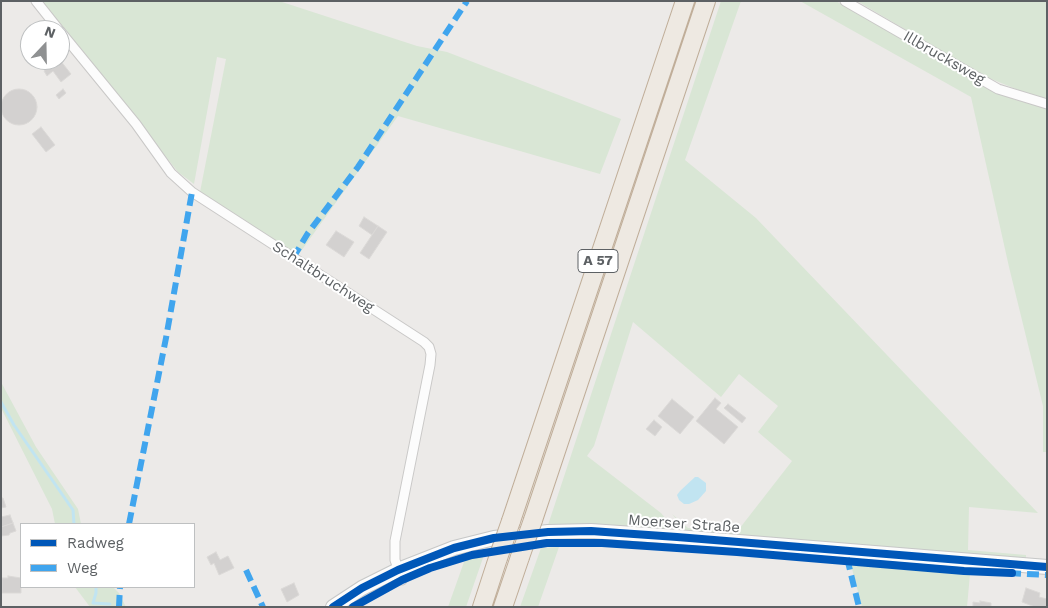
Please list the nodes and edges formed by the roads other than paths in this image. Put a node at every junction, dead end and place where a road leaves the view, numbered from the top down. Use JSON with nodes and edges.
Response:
{"nodes":[{"id":1,"x":36,"y":1,"type":"edge"},
{"id":2,"x":685,"y":1,"type":"edge"},
{"id":3,"x":706,"y":1,"type":"edge"},
{"id":4,"x":845,"y":1,"type":"edge"},
{"id":5,"x":52,"y":20,"type":"edge"},
{"id":6,"x":70,"y":42,"type":"edge"},
{"id":7,"x":1047,"y":104,"type":"edge"},
{"id":8,"x":1047,"y":567,"type":"edge"},
{"id":9,"x":400,"y":575,"type":"junction"},
{"id":10,"x":333,"y":607,"type":"edge"},
{"id":11,"x":482,"y":607,"type":"edge"},
{"id":12,"x":503,"y":607,"type":"edge"}],
"edges":[{"from":1,"to":5,"type":"street","name":"Schaltbruchweg"},
{"from":2,"to":11,"type":"highway","number":"A 57","bridge":true},
{"from":3,"to":12,"type":"highway","number":"A 57","bridge":true},
{"from":4,"to":7,"type":"street","name":"Illbrucksweg"},
{"from":6,"to":9,"type":"street","name":"Schaltbruchweg"},
{"from":8,"to":9,"type":"street","name":"Moerser Straße"},
{"from":9,"to":10,"type":"street","name":"Moerser Straße"}]}
